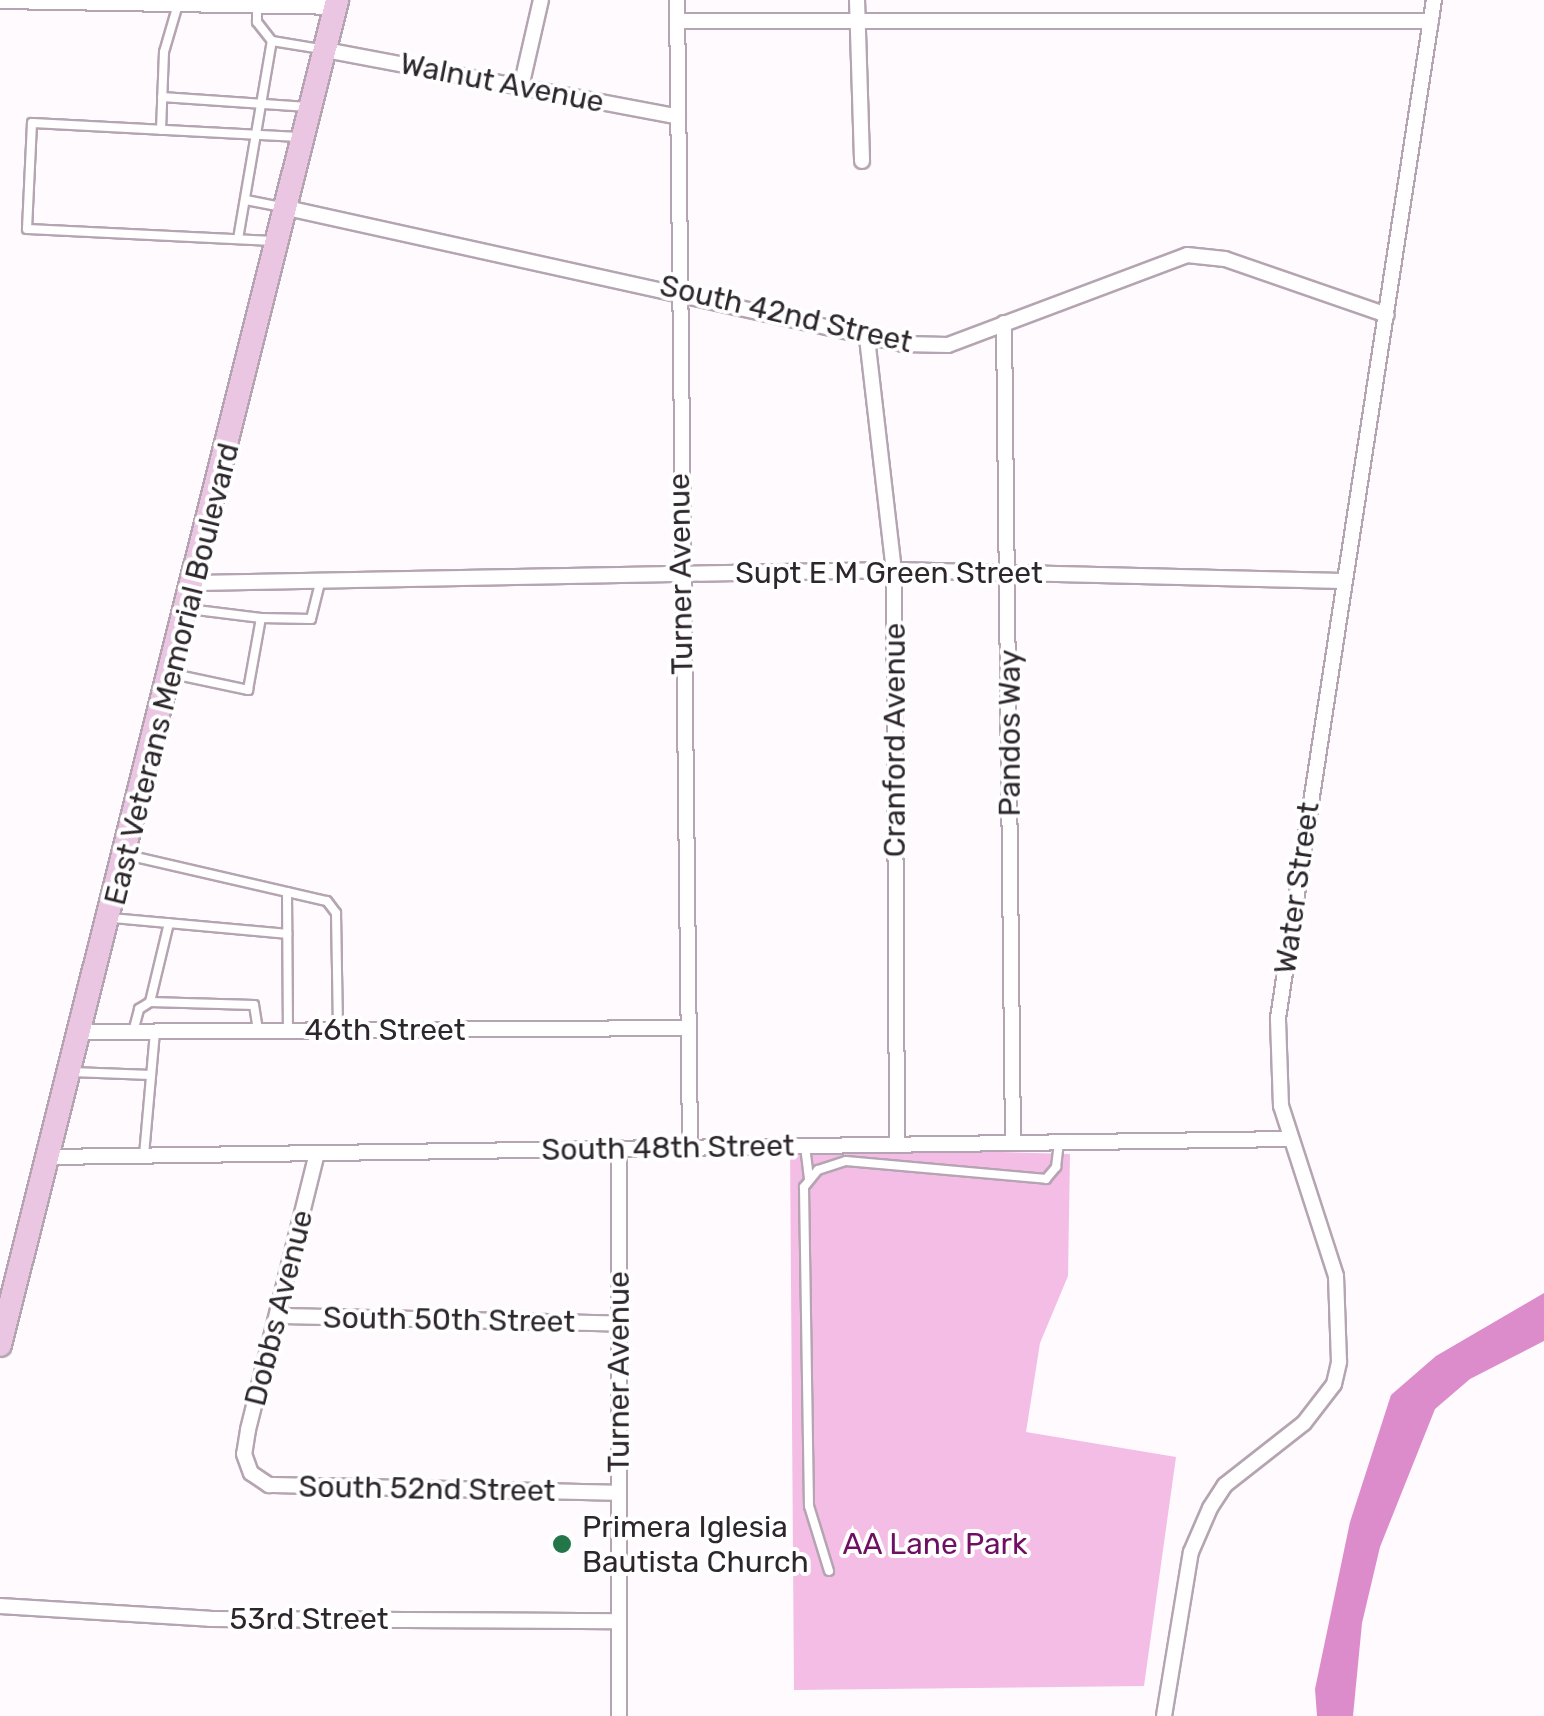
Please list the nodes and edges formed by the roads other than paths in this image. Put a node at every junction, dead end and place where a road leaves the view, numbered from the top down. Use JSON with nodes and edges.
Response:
{"nodes":[{"id":1,"x":541,"y":0,"type":"edge"},
{"id":2,"x":677,"y":0,"type":"edge"},
{"id":3,"x":857,"y":0,"type":"edge"},
{"id":4,"x":1434,"y":0,"type":"edge"},
{"id":5,"x":0,"y":1,"type":"edge"},
{"id":6,"x":336,"y":3,"type":"edge"},
{"id":7,"x":178,"y":4,"type":"junction"},
{"id":8,"x":257,"y":5,"type":"junction"},
{"id":9,"x":858,"y":20,"type":"junction"},
{"id":10,"x":677,"y":21,"type":"junction"},
{"id":11,"x":1431,"y":21,"type":"junction"},
{"id":12,"x":272,"y":41,"type":"junction"},
{"id":13,"x":325,"y":50,"type":"junction"},
{"id":14,"x":520,"y":87,"type":"junction"},
{"id":15,"x":162,"y":97,"type":"junction"},
{"id":16,"x":263,"y":104,"type":"junction"},
{"id":17,"x":312,"y":107,"type":"junction"},
{"id":18,"x":678,"y":116,"type":"junction"},
{"id":19,"x":161,"y":130,"type":"junction"},
{"id":20,"x":258,"y":135,"type":"junction"},
{"id":21,"x":304,"y":137,"type":"junction"},
{"id":22,"x":862,"y":161,"type":"dead end"},
{"id":23,"x":246,"y":200,"type":"junction"},
{"id":24,"x":287,"y":208,"type":"junction"},
{"id":25,"x":238,"y":240,"type":"junction"},
{"id":26,"x":278,"y":242,"type":"junction"},
{"id":27,"x":678,"y":290,"type":"junction"},
{"id":28,"x":1387,"y":315,"type":"junction"},
{"id":29,"x":1004,"y":324,"type":"junction"},
{"id":30,"x":867,"y":338,"type":"junction"},
{"id":31,"x":894,"y":570,"type":"junction"},
{"id":32,"x":680,"y":572,"type":"junction"},
{"id":33,"x":1009,"y":572,"type":"junction"},
{"id":34,"x":1342,"y":580,"type":"junction"},
{"id":35,"x":320,"y":582,"type":"junction"},
{"id":36,"x":196,"y":583,"type":"junction"},
{"id":37,"x":189,"y":609,"type":"junction"},
{"id":38,"x":261,"y":618,"type":"junction"},
{"id":39,"x":173,"y":674,"type":"junction"},
{"id":40,"x":127,"y":855,"type":"junction"},
{"id":41,"x":287,"y":892,"type":"junction"},
{"id":42,"x":111,"y":918,"type":"junction"},
{"id":43,"x":169,"y":923,"type":"junction"},
{"id":44,"x":287,"y":934,"type":"junction"},
{"id":45,"x":150,"y":1002,"type":"junction"},
{"id":46,"x":689,"y":1028,"type":"junction"},
{"id":47,"x":288,"y":1030,"type":"junction"},
{"id":48,"x":338,"y":1030,"type":"junction"},
{"id":49,"x":258,"y":1031,"type":"junction"},
{"id":50,"x":82,"y":1032,"type":"junction"},
{"id":51,"x":133,"y":1032,"type":"junction"},
{"id":52,"x":155,"y":1032,"type":"junction"},
{"id":53,"x":72,"y":1072,"type":"junction"},
{"id":54,"x":151,"y":1075,"type":"junction"},
{"id":55,"x":1288,"y":1139,"type":"junction"},
{"id":56,"x":1058,"y":1142,"type":"junction"},
{"id":57,"x":1013,"y":1143,"type":"junction"},
{"id":58,"x":898,"y":1144,"type":"junction"},
{"id":59,"x":805,"y":1146,"type":"junction"},
{"id":60,"x":618,"y":1148,"type":"junction"},
{"id":61,"x":690,"y":1148,"type":"junction"},
{"id":62,"x":317,"y":1153,"type":"junction"},
{"id":63,"x":144,"y":1155,"type":"junction"},
{"id":64,"x":49,"y":1157,"type":"junction"},
{"id":65,"x":809,"y":1179,"type":"junction"},
{"id":66,"x":9,"y":1274,"type":"edge"},
{"id":67,"x":6,"y":1301,"type":"edge"},
{"id":68,"x":279,"y":1316,"type":"junction"},
{"id":69,"x":618,"y":1324,"type":"junction"},
{"id":70,"x":0,"y":1345,"type":"edge"},
{"id":71,"x":247,"y":1462,"type":"joint"},
{"id":72,"x":618,"y":1493,"type":"junction"},
{"id":73,"x":829,"y":1571,"type":"dead end"},
{"id":74,"x":0,"y":1606,"type":"edge"},
{"id":75,"x":619,"y":1620,"type":"junction"},
{"id":76,"x":619,"y":1716,"type":"edge"},
{"id":77,"x":1164,"y":1716,"type":"edge"}],
"edges":[{"from":1,"to":14,"type":"street"},
{"from":2,"to":10,"type":"street","name":"Turner Avenue"},
{"from":3,"to":9,"type":"street"},
{"from":4,"to":11,"type":"street","name":"Water Street"},
{"from":5,"to":7,"type":"street"},
{"from":6,"to":8,"type":"street"},
{"from":6,"to":13,"type":"main road","name":"East Veterans Memorial Boulevard"},
{"from":7,"to":8,"type":"street"},
{"from":7,"to":15,"type":"lane"},
{"from":8,"to":12,"type":"lane"},
{"from":9,"to":10,"type":"street"},
{"from":9,"to":11,"type":"street"},
{"from":9,"to":22,"type":"street"},
{"from":10,"to":18,"type":"street","name":"Turner Avenue"},
{"from":11,"to":28,"type":"street","name":"Water Street"},
{"from":12,"to":13,"type":"lane"},
{"from":12,"to":16,"type":"lane"},
{"from":13,"to":14,"type":"street","name":"Walnut Avenue"},
{"from":13,"to":17,"type":"main road","name":"East Veterans Memorial Boulevard"},
{"from":14,"to":18,"type":"street","name":"Walnut Avenue"},
{"from":15,"to":16,"type":"lane"},
{"from":15,"to":19,"type":"lane"},
{"from":16,"to":17,"type":"lane"},
{"from":16,"to":20,"type":"lane"},
{"from":17,"to":21,"type":"main road","name":"East Veterans Memorial Boulevard"},
{"from":18,"to":27,"type":"street","name":"Turner Avenue"},
{"from":19,"to":20,"type":"lane"},
{"from":19,"to":25,"type":"lane"},
{"from":20,"to":21,"type":"lane"},
{"from":20,"to":23,"type":"lane"},
{"from":21,"to":24,"type":"main road","name":"East Veterans Memorial Boulevard"},
{"from":23,"to":24,"type":"lane"},
{"from":23,"to":25,"type":"lane"},
{"from":24,"to":26,"type":"main road","name":"East Veterans Memorial Boulevard"},
{"from":24,"to":27,"type":"street","name":"South 42nd Street"},
{"from":25,"to":26,"type":"lane"},
{"from":26,"to":36,"type":"main road","name":"East Veterans Memorial Boulevard"},
{"from":27,"to":30,"type":"street","name":"South 42nd Street"},
{"from":27,"to":32,"type":"street","name":"Turner Avenue"},
{"from":28,"to":29,"type":"street","name":"South 42nd Street"},
{"from":28,"to":34,"type":"street","name":"Water Street"},
{"from":29,"to":30,"type":"street","name":"South 42nd Street"},
{"from":29,"to":33,"type":"street","name":"Pandos Way"},
{"from":30,"to":31,"type":"street","name":"Cranford Avenue"},
{"from":31,"to":32,"type":"street","name":"Supt E M Green Street"},
{"from":31,"to":33,"type":"street","name":"Supt E M Green Street"},
{"from":31,"to":58,"type":"street","name":"Cranford Avenue"},
{"from":32,"to":35,"type":"street","name":"Supt E M Green Street"},
{"from":32,"to":46,"type":"street","name":"Turner Avenue"},
{"from":33,"to":34,"type":"street","name":"Supt E M Green Street"},
{"from":33,"to":57,"type":"street","name":"Pandos Way"},
{"from":34,"to":55,"type":"street","name":"Water Street"},
{"from":35,"to":36,"type":"street","name":"Supt E M Green Street"},
{"from":35,"to":38,"type":"lane"},
{"from":36,"to":37,"type":"main road","name":"East Veterans Memorial Boulevard"},
{"from":37,"to":38,"type":"lane"},
{"from":37,"to":39,"type":"main road","name":"East Veterans Memorial Boulevard"},
{"from":38,"to":39,"type":"lane"},
{"from":39,"to":40,"type":"main road","name":"East Veterans Memorial Boulevard"},
{"from":40,"to":41,"type":"lane"},
{"from":40,"to":42,"type":"main road","name":"East Veterans Memorial Boulevard"},
{"from":41,"to":44,"type":"lane"},
{"from":41,"to":48,"type":"lane"},
{"from":42,"to":43,"type":"lane"},
{"from":42,"to":50,"type":"main road","name":"East Veterans Memorial Boulevard"},
{"from":43,"to":44,"type":"lane"},
{"from":43,"to":45,"type":"lane"},
{"from":44,"to":47,"type":"lane"},
{"from":45,"to":49,"type":"lane"},
{"from":45,"to":51,"type":"lane"},
{"from":46,"to":48,"type":"street","name":"46th Street"},
{"from":46,"to":61,"type":"street","name":"Turner Avenue"},
{"from":47,"to":48,"type":"street","name":"46th Street"},
{"from":47,"to":49,"type":"street","name":"46th Street"},
{"from":49,"to":52,"type":"street","name":"46th Street"},
{"from":50,"to":51,"type":"street","name":"46th Street"},
{"from":50,"to":53,"type":"main road","name":"East Veterans Memorial Boulevard"},
{"from":51,"to":52,"type":"street","name":"46th Street"},
{"from":52,"to":54,"type":"lane"},
{"from":53,"to":54,"type":"lane"},
{"from":53,"to":64,"type":"main road","name":"East Veterans Memorial Boulevard"},
{"from":54,"to":63,"type":"lane"},
{"from":55,"to":56,"type":"street","name":"South 48th Street"},
{"from":55,"to":77,"type":"street","name":"Water Street"},
{"from":56,"to":57,"type":"street","name":"South 48th Street"},
{"from":56,"to":65,"type":"lane"},
{"from":57,"to":58,"type":"street","name":"South 48th Street"},
{"from":58,"to":59,"type":"street","name":"South 48th Street"},
{"from":59,"to":61,"type":"street","name":"South 48th Street"},
{"from":59,"to":65,"type":"lane"},
{"from":60,"to":61,"type":"street","name":"South 48th Street"},
{"from":60,"to":62,"type":"street","name":"South 48th Street"},
{"from":60,"to":69,"type":"street","name":"Turner Avenue"},
{"from":62,"to":63,"type":"street","name":"South 48th Street"},
{"from":62,"to":68,"type":"street","name":"Dobbs Avenue"},
{"from":63,"to":64,"type":"street","name":"South 48th Street"},
{"from":64,"to":66,"type":"main road","name":"East Veterans Memorial Boulevard"},
{"from":65,"to":73,"type":"lane"},
{"from":66,"to":67,"type":"main road","name":"East Veterans Memorial Boulevard"},
{"from":67,"to":70,"type":"main road","name":"East Veterans Memorial Boulevard"},
{"from":68,"to":69,"type":"street","name":"South 50th Street"},
{"from":68,"to":71,"type":"street","name":"Dobbs Avenue"},
{"from":69,"to":72,"type":"street","name":"Turner Avenue"},
{"from":71,"to":72,"type":"street","name":"South 52nd Street"},
{"from":72,"to":75,"type":"street","name":"Turner Avenue"},
{"from":74,"to":75,"type":"street","name":"53rd Street"},
{"from":75,"to":76,"type":"street","name":"Turner Avenue"}]}
